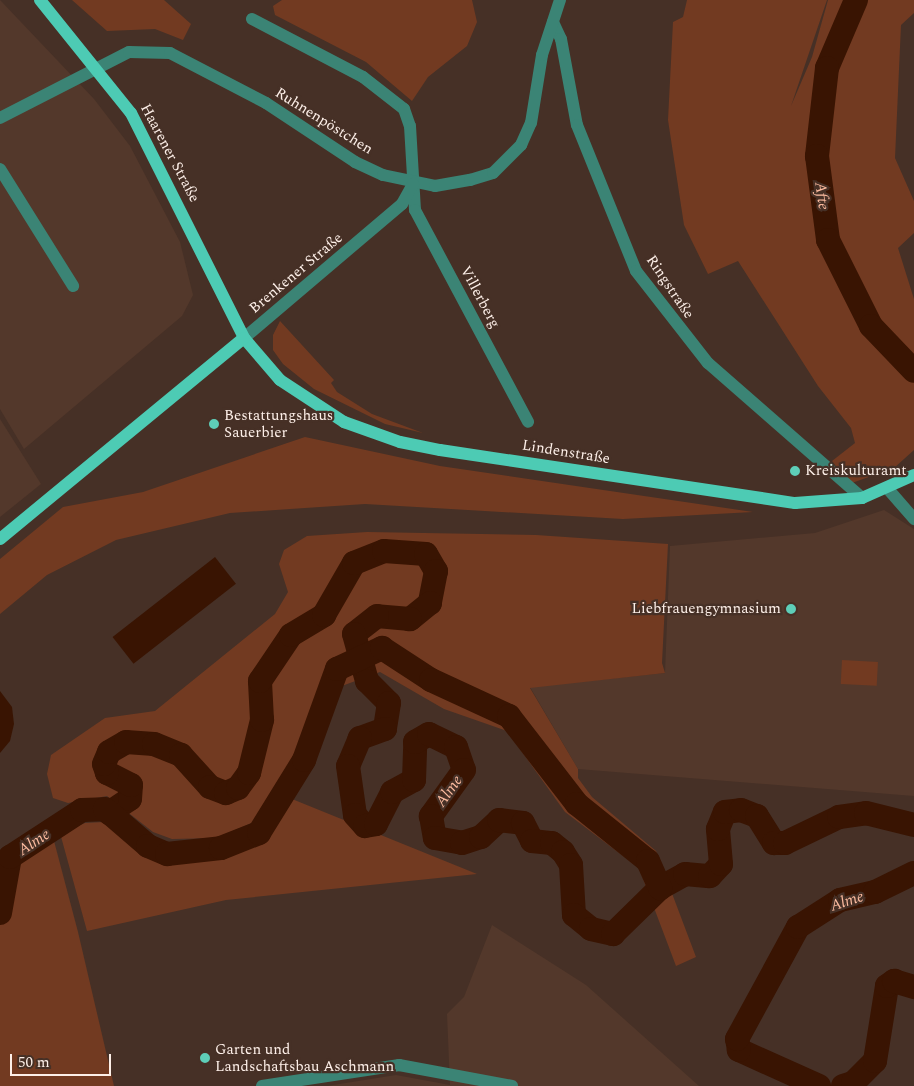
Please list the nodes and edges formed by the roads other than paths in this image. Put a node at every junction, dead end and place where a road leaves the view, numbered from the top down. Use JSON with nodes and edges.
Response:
{"nodes":[{"id":1,"x":40,"y":0,"type":"edge"},
{"id":2,"x":560,"y":0,"type":"edge"},
{"id":3,"x":252,"y":19,"type":"dead end"},
{"id":4,"x":553,"y":22,"type":"junction"},
{"id":5,"x":98,"y":67,"type":"junction"},
{"id":6,"x":0,"y":118,"type":"edge"},
{"id":7,"x":0,"y":169,"type":"edge"},
{"id":8,"x":413,"y":184,"type":"junction"},
{"id":9,"x":73,"y":286,"type":"dead end"},
{"id":10,"x":244,"y":338,"type":"junction"},
{"id":11,"x":528,"y":422,"type":"dead end"},
{"id":12,"x":914,"y":475,"type":"edge"},
{"id":13,"x":888,"y":489,"type":"junction"},
{"id":14,"x":862,"y":498,"type":"junction"},
{"id":15,"x":914,"y":519,"type":"edge"},
{"id":16,"x":0,"y":539,"type":"edge"},
{"id":17,"x":262,"y":1086,"type":"edge"},
{"id":18,"x":512,"y":1086,"type":"edge"}],
"edges":[{"from":1,"to":5,"type":"main road","name":"Haarener Straße"},
{"from":2,"to":4,"type":"street"},
{"from":3,"to":8,"type":"street"},
{"from":4,"to":8,"type":"street"},
{"from":4,"to":14,"type":"street","name":"Ringstraße"},
{"from":5,"to":6,"type":"street","name":"Ruhnenpöstchen"},
{"from":5,"to":8,"type":"street","name":"Ruhnenpöstchen"},
{"from":5,"to":10,"type":"main road","name":"Haarener Straße"},
{"from":7,"to":9,"type":"street"},
{"from":8,"to":10,"type":"street","name":"Brenkener Straße"},
{"from":8,"to":11,"type":"street","name":"Villerberg"},
{"from":10,"to":14,"type":"main road","name":"Lindenstraße"},
{"from":10,"to":16,"type":"main road","name":"Brenkener Straße"},
{"from":12,"to":13,"type":"main road","name":"Lindenstraße"},
{"from":13,"to":14,"type":"main road","name":"Lindenstraße"},
{"from":13,"to":15,"type":"street"},
{"from":17,"to":18,"type":"street"}]}
